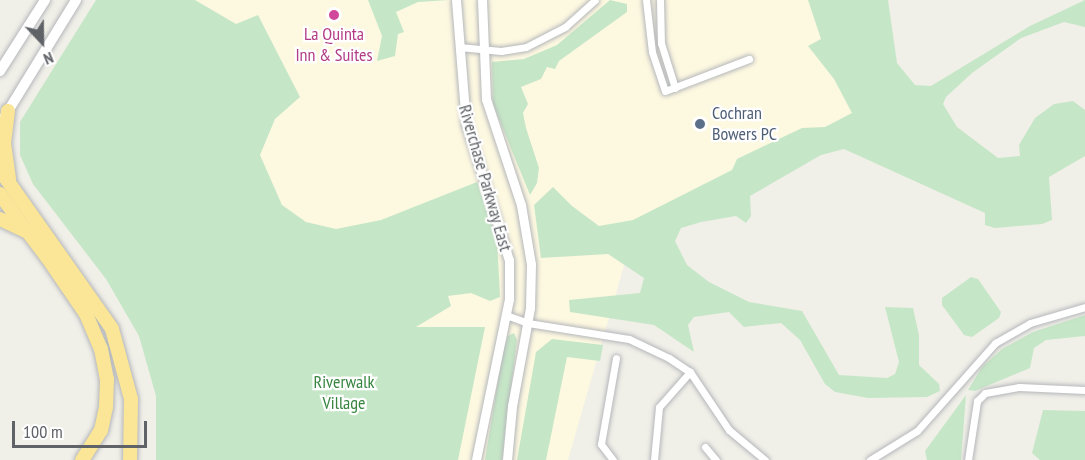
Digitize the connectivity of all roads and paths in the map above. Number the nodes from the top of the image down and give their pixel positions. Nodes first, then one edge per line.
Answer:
1 (45, 0) edge
2 (76, 0) edge
3 (456, 0) edge
4 (482, 0) edge
5 (595, 0) edge
6 (646, 0) edge
7 (660, 0) edge
8 (459, 47) junction
9 (482, 50) junction
10 (749, 59) dead end
11 (0, 71) edge
12 (675, 88) junction
13 (8, 111) junction
14 (0, 124) edge
15 (0, 170) edge
16 (10, 182) junction
17 (0, 194) edge
18 (0, 219) edge
19 (28, 232) junction
20 (1085, 307) edge
21 (506, 315) junction
22 (528, 323) junction
23 (616, 358) dead end
24 (690, 372) junction
25 (1085, 390) edge
26 (705, 447) dead end
27 (82, 460) edge
28 (130, 460) edge
29 (476, 460) edge
30 (507, 460) edge
31 (613, 460) edge
32 (654, 460) edge
33 (717, 460) edge
34 (765, 460) edge
35 (870, 460) edge
36 (968, 460) edge

1 - 11 main road
2 - 13 main road
3 - 8 street, Riverchase Parkway East
4 - 9 street, Riverchase Parkway East
5 - 9 street
6 - 12 street
7 - 12 street
8 - 9 street
8 - 21 street, Riverchase Parkway East
9 - 22 street, Riverchase Parkway East
10 - 12 street
13 - 14 main road
13 - 16 highway
15 - 16 highway
16 - 28 highway
17 - 19 highway
18 - 19 highway
19 - 27 highway
20 - 35 street
21 - 22 street
21 - 29 street, Riverchase Parkway East
22 - 24 street
22 - 30 street, Riverchase Parkway East
23 - 31 street
24 - 32 street
24 - 34 street
25 - 36 street
26 - 33 street

